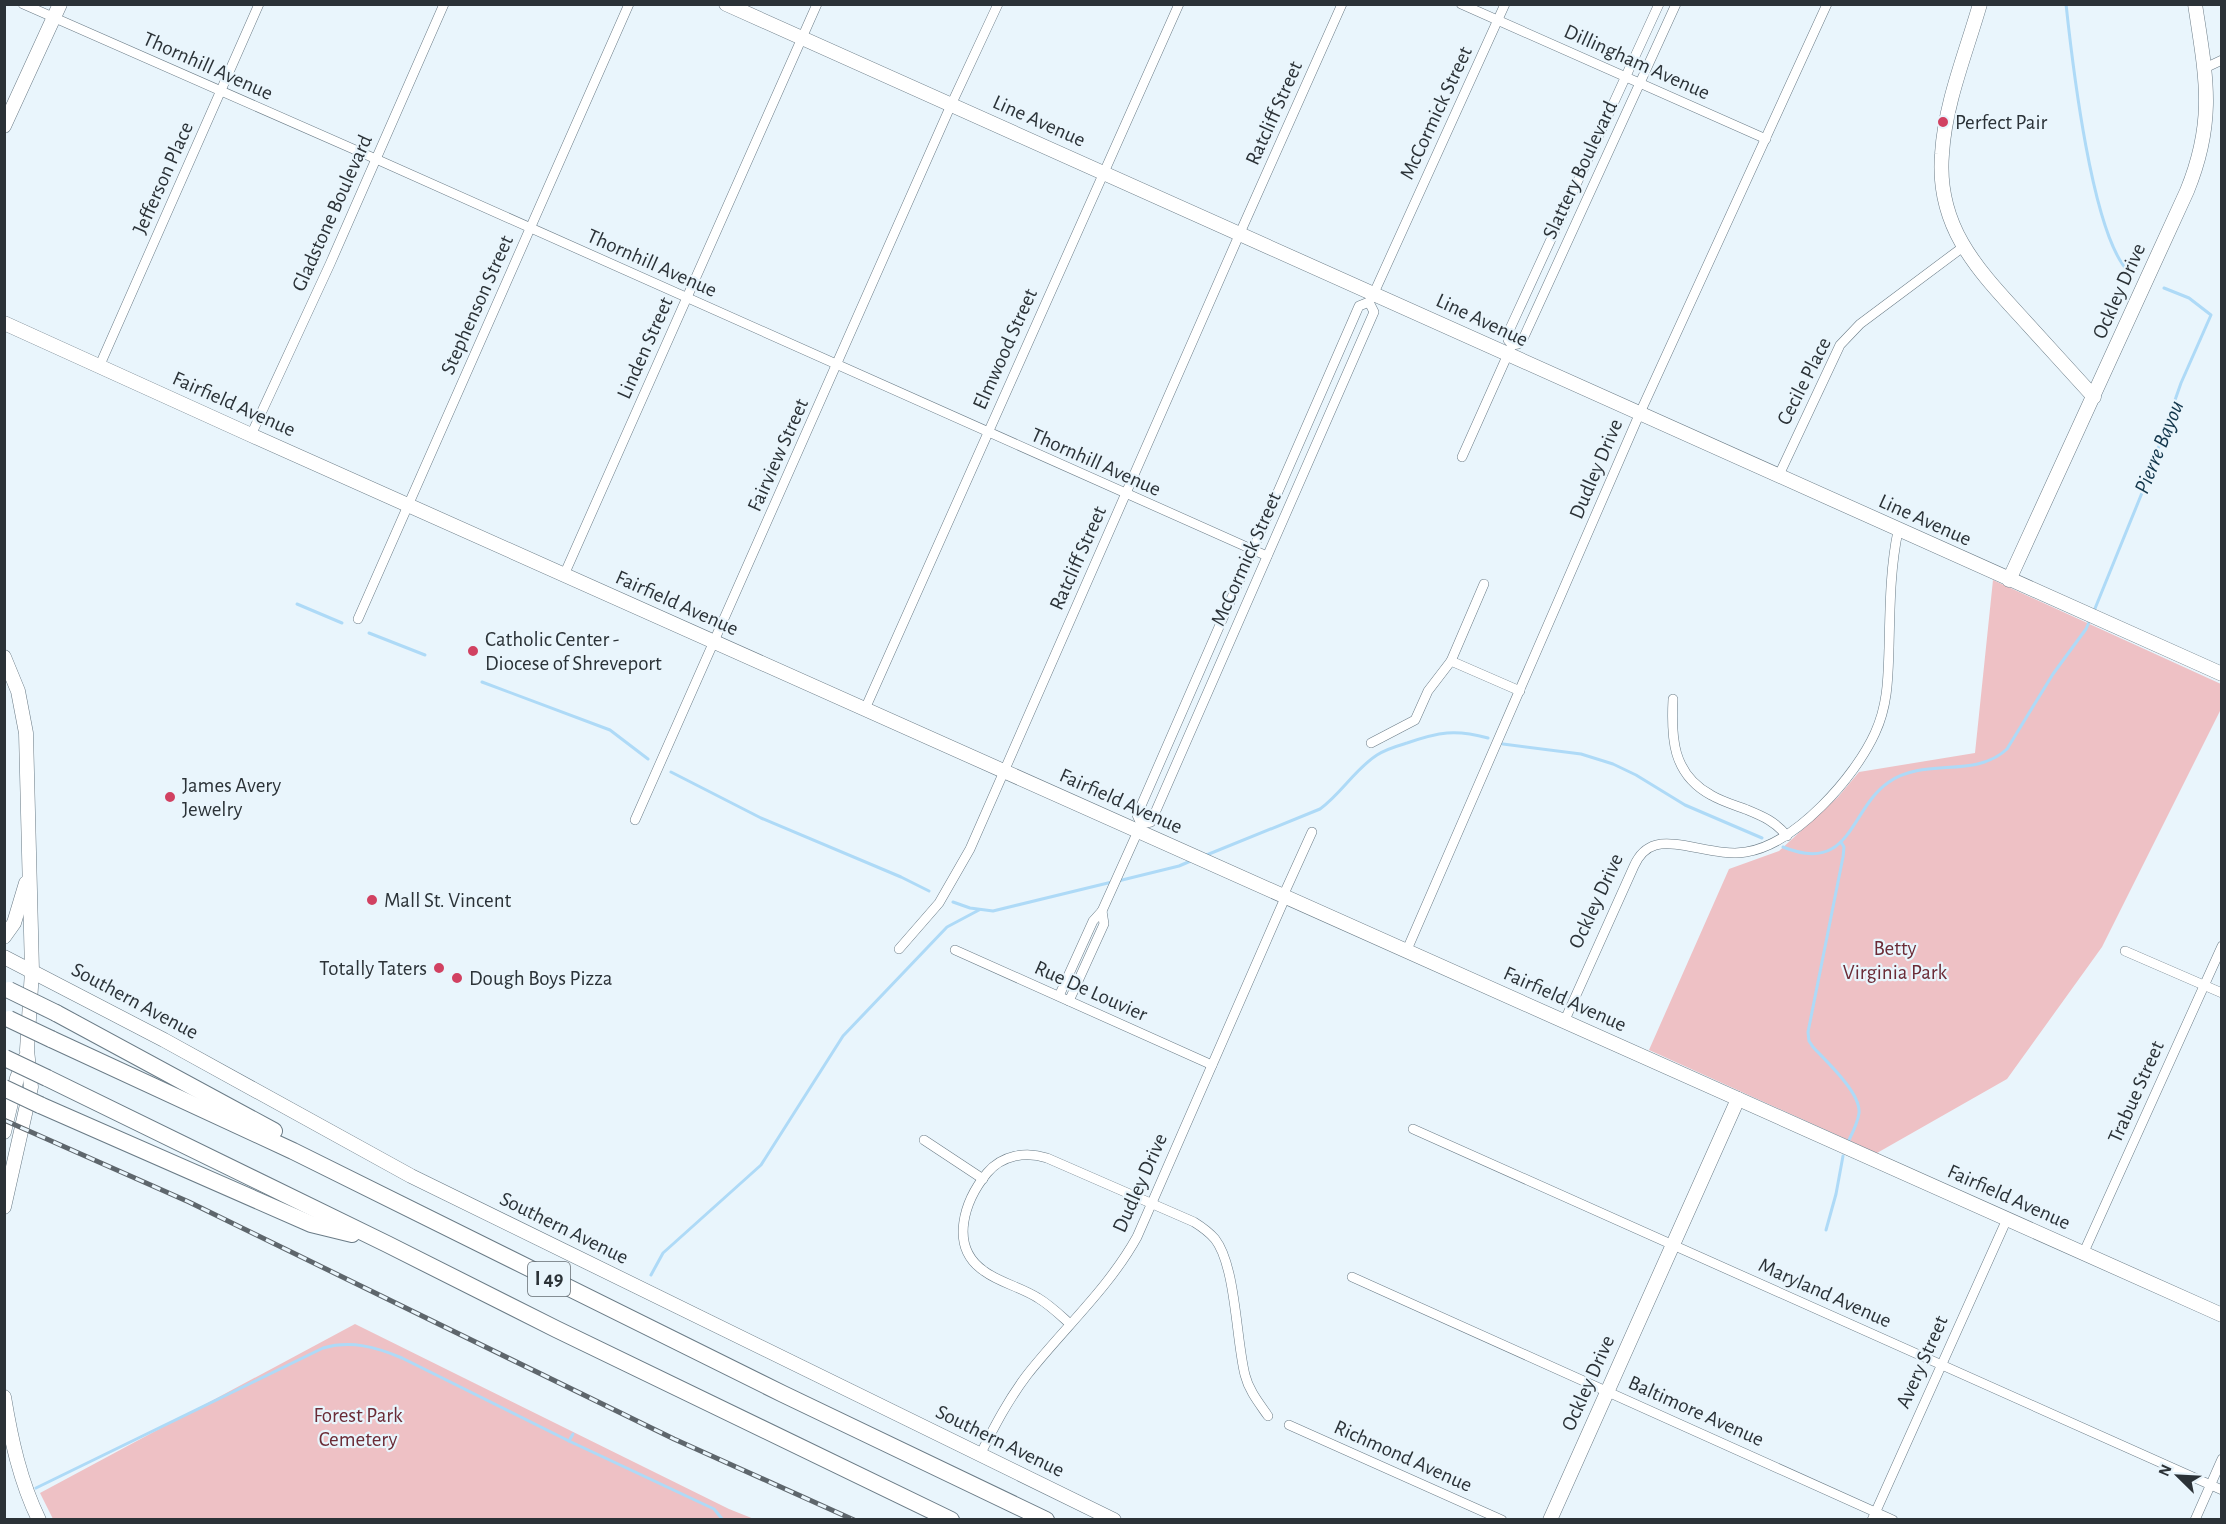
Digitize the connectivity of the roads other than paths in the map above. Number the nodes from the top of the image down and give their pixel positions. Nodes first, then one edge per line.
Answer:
1 (23, 4) edge
2 (60, 4) edge
3 (259, 4) edge
4 (444, 4) edge
5 (629, 4) edge
6 (726, 4) edge
7 (817, 4) edge
8 (998, 4) edge
9 (1179, 4) edge
10 (1342, 4) edge
11 (1461, 4) edge
12 (1506, 4) edge
13 (1659, 4) edge
14 (1676, 4) edge
15 (1827, 4) edge
16 (1980, 4) edge
17 (2196, 4) edge
18 (53, 18) junction
19 (1498, 21) junction
20 (801, 38) junction
21 (2222, 60) edge
22 (2205, 68) junction
23 (1626, 77) junction
24 (1641, 83) junction
25 (221, 91) junction
26 (951, 105) junction
27 (4, 126) edge
28 (1766, 139) junction
29 (376, 159) junction
30 (1103, 172) junction
31 (530, 229) junction
32 (1240, 233) junction
33 (1963, 247) junction
34 (687, 298) junction
35 (1371, 298) junction
36 (4, 323) edge
37 (1509, 350) junction
38 (838, 365) junction
39 (99, 367) junction
40 (2094, 397) junction
41 (1639, 415) junction
42 (1310, 420) junction
43 (1324, 426) junction
44 (987, 433) junction
45 (251, 435) junction
46 (1462, 456) dead end
47 (1778, 477) junction
48 (1126, 495) junction
49 (408, 506) junction
50 (1898, 531) junction
51 (1253, 550) junction
52 (1267, 556) junction
53 (564, 575) junction
54 (2009, 580) junction
55 (1484, 584) dead end
56 (358, 620) dead end
57 (714, 642) junction
58 (4, 657) edge
59 (1451, 661) junction
60 (2222, 674) edge
61 (1520, 691) junction
62 (1191, 693) junction
63 (1204, 699) junction
64 (1672, 699) dead end
65 (865, 709) junction
66 (1371, 743) dead end
67 (1005, 772) junction
68 (635, 820) dead end
69 (1139, 827) junction
70 (1312, 832) dead end
71 (1787, 836) junction
72 (30, 869) junction
73 (1284, 897) junction
74 (1102, 911) junction
75 (4, 937) edge
76 (2222, 946) edge
77 (898, 949) dead end
78 (955, 950) dead end
79 (2126, 951) dead end
80 (1406, 952) junction
81 (4, 957) edge
82 (32, 971) junction
83 (2204, 986) junction
84 (7, 989) edge
85 (2222, 993) edge
86 (1059, 996) junction
87 (1069, 1001) junction
88 (7, 1018) edge
89 (1564, 1022) junction
90 (27, 1050) junction
91 (5, 1058) edge
92 (1212, 1065) junction
93 (4, 1088) edge
94 (1738, 1099) junction
95 (1413, 1129) dead end
96 (4, 1132) edge
97 (924, 1140) dead end
98 (983, 1179) junction
99 (1152, 1204) junction
100 (4, 1207) edge
101 (2007, 1219) junction
102 (431, 1221) junction
103 (387, 1244) junction
104 (1674, 1245) junction
105 (2084, 1254) junction
106 (1352, 1276) dead end
107 (2222, 1315) edge
108 (1071, 1324) junction
109 (1941, 1365) junction
110 (1608, 1392) junction
111 (4, 1397) edge
112 (1268, 1416) dead end
113 (1289, 1425) dead end
114 (9, 1449) edge
115 (980, 1455) junction
116 (2222, 1459) edge
117 (2210, 1485) junction
118 (2222, 1490) edge
119 (1874, 1516) edge
120 (39, 1520) edge
121 (951, 1520) edge
122 (1046, 1520) edge
123 (1114, 1520) edge
124 (1502, 1520) edge
125 (1550, 1520) edge
126 (1893, 1520) edge
127 (2195, 1520) edge

1 - 18 street, Thornhill Avenue
2 - 18 street
3 - 25 street, Jefferson Place
4 - 29 street, Gladstone Boulevard
5 - 31 street, Stephenson Street
6 - 20 street, Line Avenue
7 - 20 street, Linden Street
8 - 26 street, Fairview Street
9 - 30 street, Elmwood Street
10 - 32 street, Ratcliff Street
11 - 19 street, Dillingham Avenue
12 - 19 street, McCormick Street
13 - 23 street, Slattery Boulevard
14 - 24 street, Slattery Boulevard
15 - 28 street, Dudley Drive
16 - 33 street
17 - 22 street, Ockley Drive
18 - 25 street, Thornhill Avenue
18 - 27 street
19 - 23 street, Dillingham Avenue
19 - 35 street, McCormick Street
20 - 26 street, Line Avenue
20 - 34 street, Linden Street
21 - 22 street
22 - 40 street, Ockley Drive
23 - 24 street, Dillingham Avenue
23 - 37 street, Slattery Boulevard
24 - 28 street, Dillingham Avenue
24 - 37 street, Slattery Boulevard
25 - 29 street, Thornhill Avenue
25 - 39 street, Jefferson Place
26 - 30 street, Line Avenue
26 - 38 street, Fairview Street
28 - 41 street, Dudley Drive
29 - 31 street, Thornhill Avenue
29 - 45 street, Gladstone Boulevard
30 - 32 street, Line Avenue
30 - 44 street, Elmwood Street
31 - 34 street, Thornhill Avenue
31 - 49 street, Stephenson Street
32 - 35 street, Line Avenue
32 - 48 street, Ratcliff Street
33 - 40 street
33 - 47 street, Cecile Place
34 - 38 street, Thornhill Avenue
34 - 53 street, Linden Street
35 - 37 street, Line Avenue
35 - 42 street, McCormick Street
35 - 43 street, McCormick Street
36 - 39 street, Fairfield Avenue
37 - 41 street, Line Avenue
37 - 46 street, Slattery Boulevard
38 - 44 street, Thornhill Avenue
38 - 57 street, Fairview Street
39 - 45 street, Fairfield Avenue
40 - 54 street, Ockley Drive
41 - 47 street, Line Avenue
41 - 61 street, Dudley Drive
42 - 43 street
42 - 51 street, McCormick Street
43 - 52 street, McCormick Street
44 - 48 street, Thornhill Avenue
44 - 65 street, Elmwood Street
45 - 49 street, Fairfield Avenue
47 - 50 street, Line Avenue
48 - 51 street, Thornhill Avenue
48 - 67 street, Ratcliff Street
49 - 53 street, Fairfield Avenue
49 - 56 street, Stephenson Street
50 - 54 street, Line Avenue
50 - 71 street, Ockley Drive
51 - 52 street, Thornhill Avenue
51 - 62 street, McCormick Street
52 - 63 street, McCormick Street
53 - 57 street, Fairfield Avenue
54 - 60 street, Line Avenue
55 - 59 street
57 - 65 street, Fairfield Avenue
57 - 68 street, Fairview Street
58 - 72 street
59 - 61 street
59 - 66 street
61 - 80 street, Dudley Drive
62 - 63 street
62 - 69 street, McCormick Street
63 - 69 street, McCormick Street
64 - 71 street
65 - 67 street, Fairfield Avenue
67 - 69 street, Fairfield Avenue
67 - 77 street, Ratcliff Street
69 - 73 street, Fairfield Avenue
69 - 74 street
70 - 73 street, Dudley Drive
71 - 89 street, Ockley Drive
72 - 75 street
72 - 82 street
73 - 80 street, Fairfield Avenue
73 - 92 street, Dudley Drive
74 - 86 street
74 - 87 street
76 - 83 street, Trabue Street
78 - 86 street, Rue De Louvier
79 - 83 street
80 - 89 street, Fairfield Avenue
81 - 82 street, Southern Avenue
82 - 90 street
82 - 115 street, Southern Avenue
83 - 85 street
83 - 105 street, Trabue Street
84 - 102 highway, bridge
86 - 87 street, Rue De Louvier
87 - 92 street, Rue De Louvier
88 - 102 highway, I 49, bridge
89 - 94 street, Fairfield Avenue
90 - 96 street
90 - 100 street
91 - 103 highway, I 49, bridge
92 - 99 street, Dudley Drive
93 - 103 highway, bridge
94 - 101 street, Fairfield Avenue
94 - 104 street, Ockley Drive
95 - 104 street, Maryland Avenue
97 - 98 street
98 - 99 street
98 - 108 street
99 - 108 street, Dudley Drive
99 - 112 street
101 - 105 street, Fairfield Avenue
101 - 109 street, Avery Street
102 - 122 highway, I 49
103 - 121 highway, I 49
104 - 109 street, Maryland Avenue
104 - 110 street, Ockley Drive
105 - 107 street, Fairfield Avenue
106 - 110 street, Baltimore Avenue
108 - 115 street, Dudley Drive
109 - 117 street, Maryland Avenue
109 - 119 street, Avery Street
110 - 119 street, Baltimore Avenue
110 - 125 street, Ockley Drive
111 - 114 street
113 - 124 street, Richmond Avenue
114 - 120 street
115 - 123 street, Southern Avenue
116 - 117 street
117 - 118 street, Maryland Avenue
117 - 127 street
119 - 126 street, Baltimore Avenue

